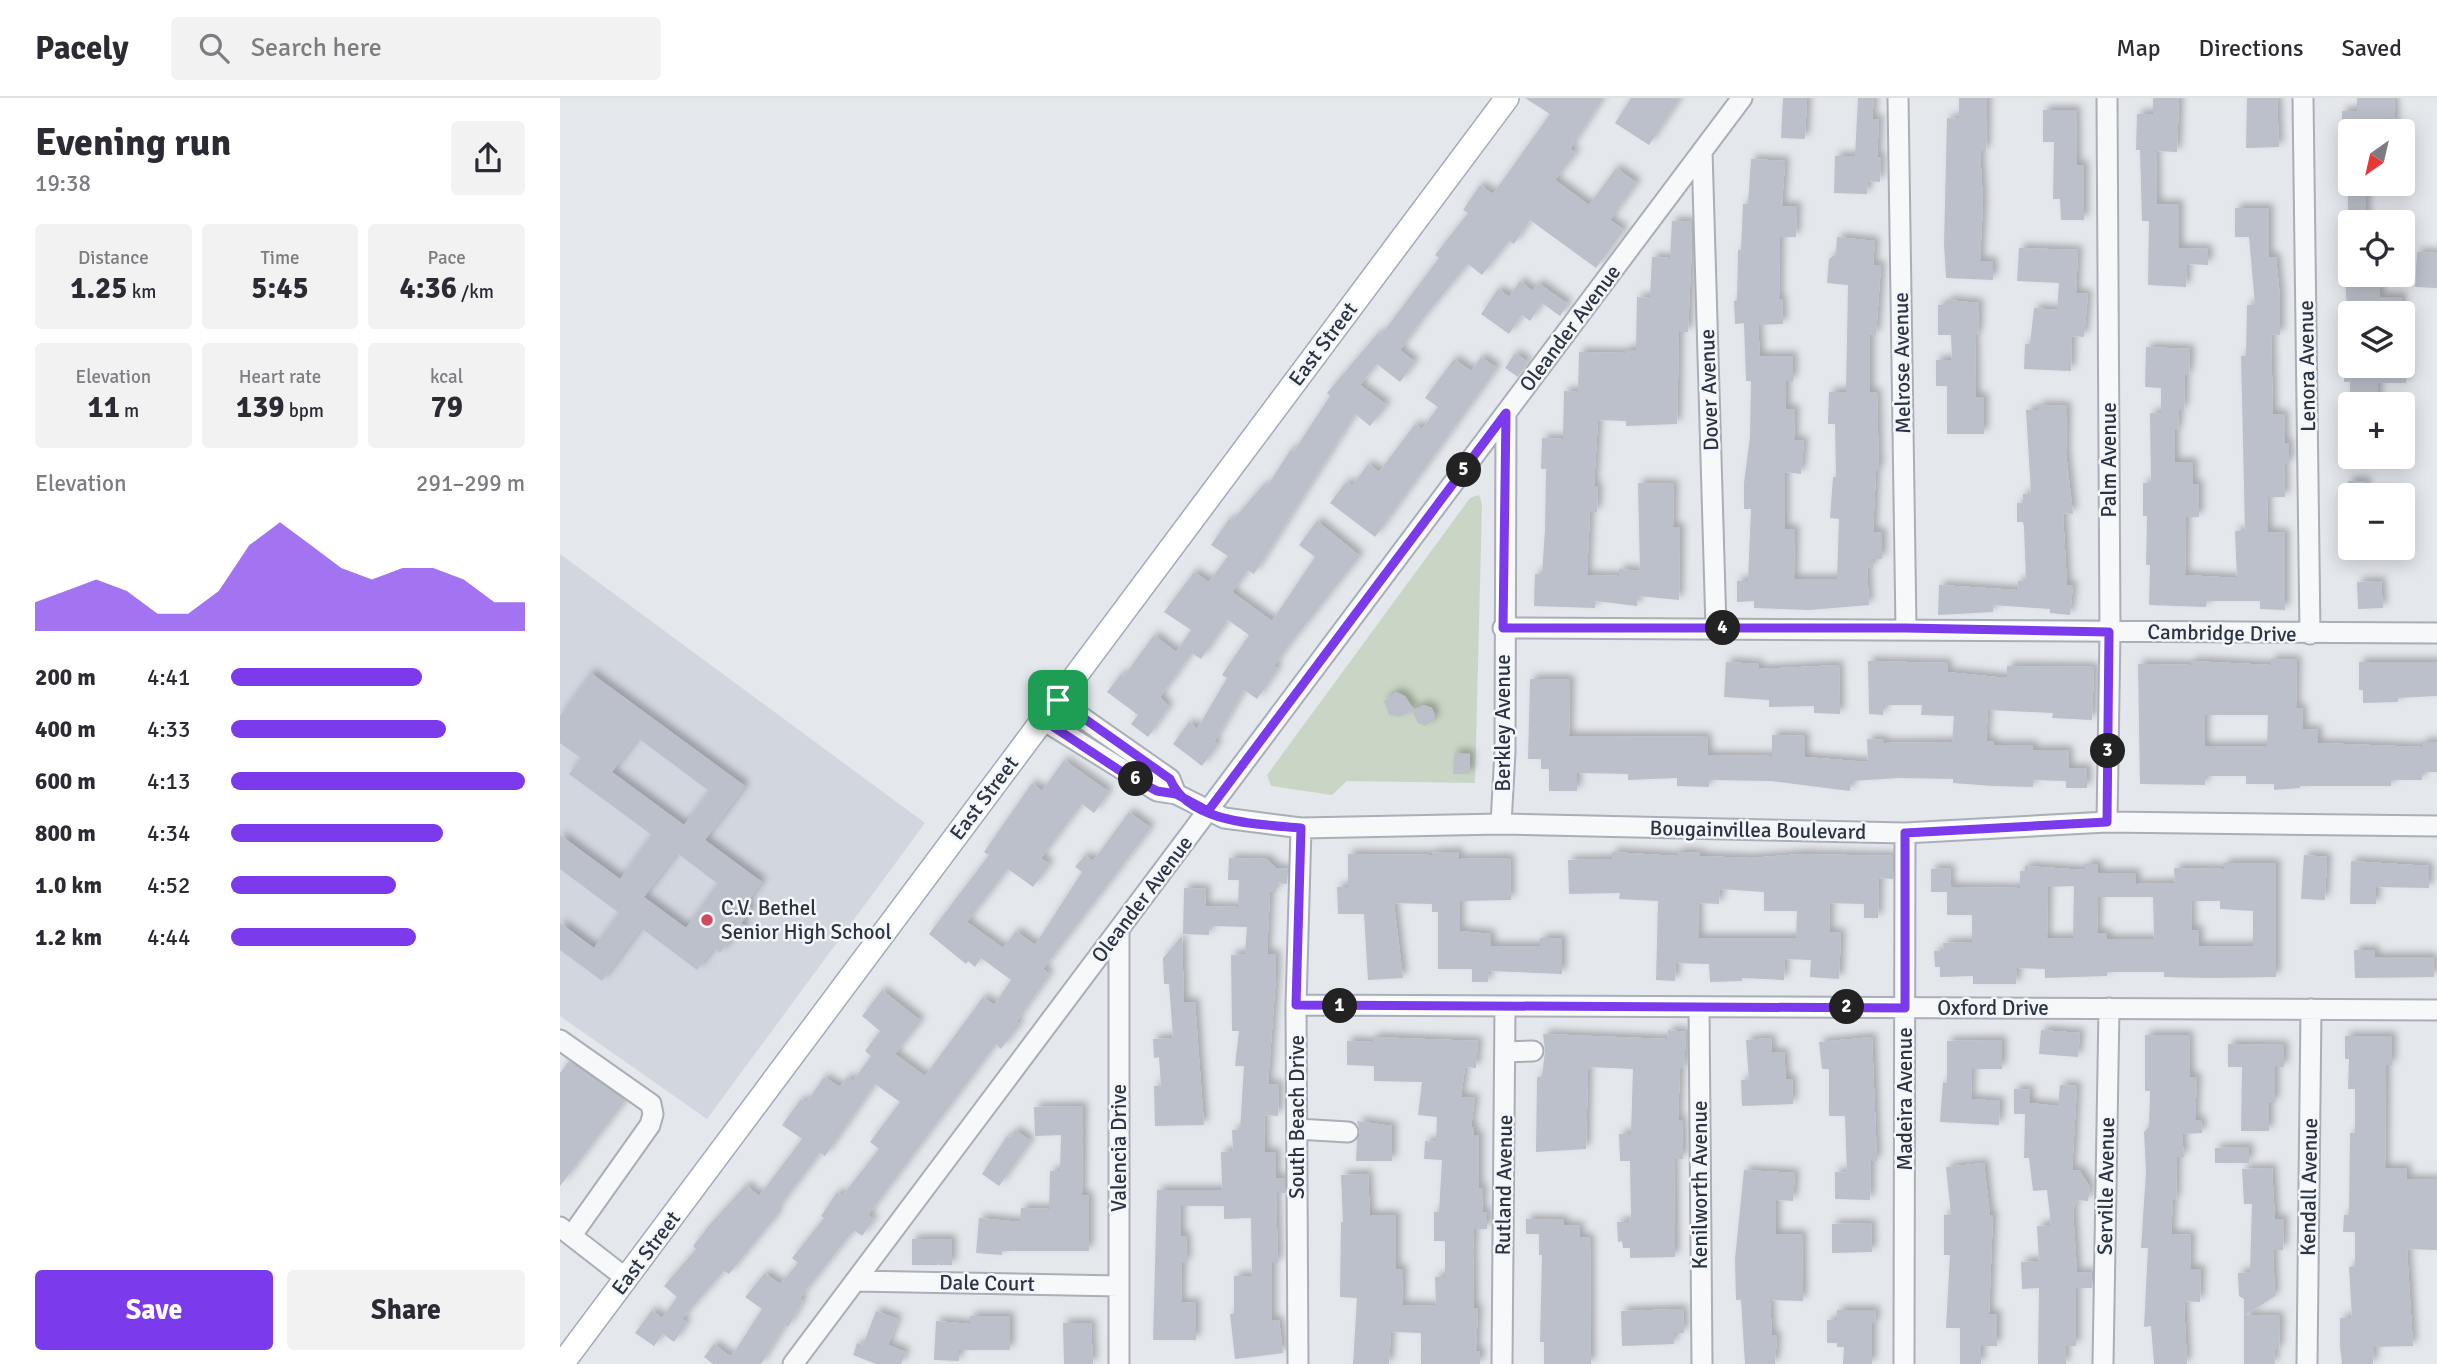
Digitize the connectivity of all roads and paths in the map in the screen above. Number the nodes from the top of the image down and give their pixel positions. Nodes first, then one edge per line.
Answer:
1 (1507, 98) edge
2 (1742, 98) edge
3 (1898, 98) edge
4 (2107, 98) edge
5 (2303, 98) edge
6 (1702, 151) junction
7 (1506, 413) junction
8 (1503, 628) junction
9 (1716, 628) junction
10 (1906, 628) junction
11 (2109, 632) junction
12 (2437, 633) edge
13 (2310, 634) junction
14 (1058, 700) junction
15 (1043, 720) junction
16 (1176, 794) junction
17 (1208, 811) junction
18 (2107, 822) junction
19 (1501, 824) junction
20 (2437, 826) edge
21 (1301, 828) junction
22 (1905, 833) junction
23 (1119, 931) junction
24 (1296, 1005) junction
25 (1505, 1006) junction
26 (1699, 1007) junction
27 (1905, 1008) junction
28 (2109, 1008) junction
29 (2311, 1009) junction
30 (2437, 1010) edge
31 (560, 1041) edge
32 (1533, 1051) dead end
33 (1505, 1052) junction
34 (1297, 1129) junction
35 (1348, 1132) dead end
36 (566, 1231) edge
37 (627, 1279) junction
38 (855, 1281) junction
39 (1119, 1286) junction
40 (562, 1364) edge
41 (793, 1364) edge
42 (1119, 1364) edge
43 (1298, 1364) edge
44 (1502, 1364) edge
45 (1702, 1364) edge
46 (1904, 1364) edge
47 (2103, 1364) edge
48 (2308, 1364) edge

1 - 14 main road, East Street
2 - 6 street, Oleander Avenue
3 - 10 street, Melrose Avenue
4 - 11 street, Palm Avenue
5 - 13 street, Lenora Avenue
6 - 7 street, Oleander Avenue
6 - 9 street, Dover Avenue
7 - 8 street, Berkley Avenue
7 - 17 street, Oleander Avenue
8 - 9 street, Cambridge Drive
8 - 19 street, Berkley Avenue
9 - 10 street, Cambridge Drive
10 - 11 street, Cambridge Drive
11 - 13 street, Cambridge Drive
11 - 18 street, Palm Avenue
12 - 13 street, Cambridge Drive
14 - 15 main road, East Street
14 - 16 street
15 - 16 street
15 - 37 main road, East Street
16 - 17 street, Bougainvillea Boulevard
17 - 21 street, Bougainvillea Boulevard
17 - 23 street, Oleander Avenue
18 - 20 street, Bougainvillea Boulevard
18 - 22 street, Bougainvillea Boulevard
19 - 21 street, Bougainvillea Boulevard
19 - 22 street, Bougainvillea Boulevard
21 - 24 street, South Beach Drive
22 - 27 street, Madeira Avenue
23 - 38 street, Oleander Avenue
23 - 39 street, Valencia Drive
24 - 25 street, Oxford Drive
24 - 34 street, South Beach Drive
25 - 26 street, Oxford Drive
25 - 33 street, Rutland Avenue
26 - 27 street, Oxford Drive
26 - 45 street, Kenilworth Avenue
27 - 28 street, Oxford Drive
27 - 46 street, Madeira Avenue
28 - 29 street, Oxford Drive
28 - 47 street, Serville Avenue
29 - 30 street, Oxford Drive
29 - 48 street, Kendall Avenue
31 - 36 street
32 - 33 street
33 - 44 street, Rutland Avenue
34 - 35 street
34 - 43 street, South Beach Drive
36 - 37 street
37 - 40 main road, East Street
38 - 39 street, Dale Court
38 - 41 street, Oleander Avenue
39 - 42 street, Valencia Drive

